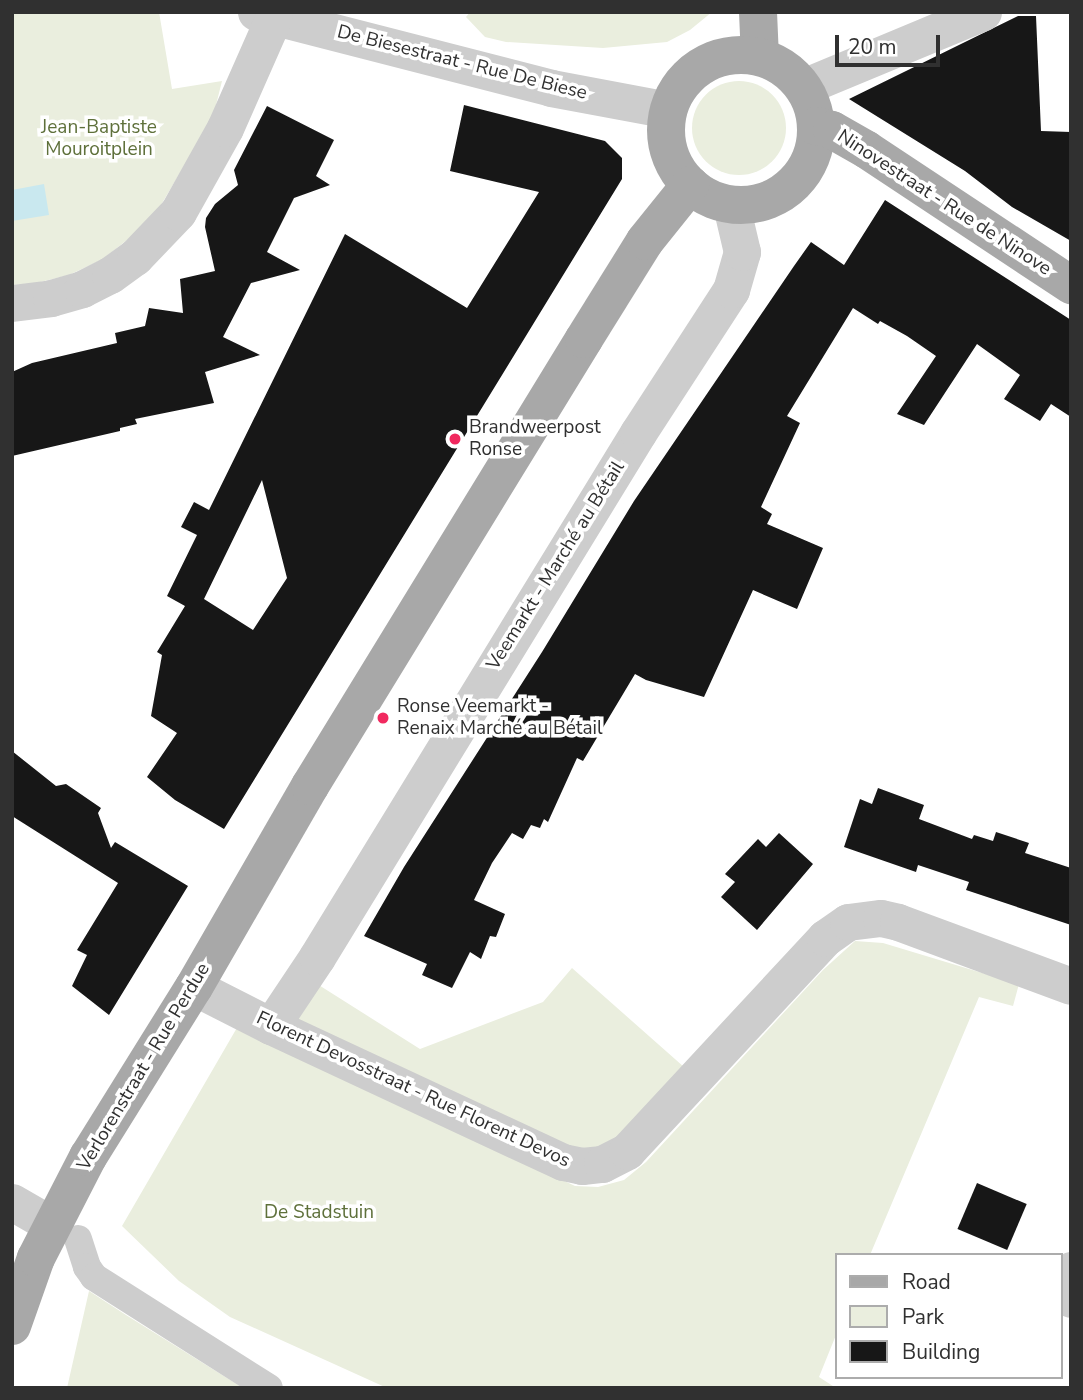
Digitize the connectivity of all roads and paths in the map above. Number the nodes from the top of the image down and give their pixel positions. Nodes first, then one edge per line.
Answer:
1 (758, 12) edge
2 (983, 12) edge
3 (265, 15) edge
4 (760, 57) junction
5 (803, 88) junction
6 (668, 110) junction
7 (816, 126) junction
8 (690, 185) junction
9 (731, 205) junction
10 (1071, 285) edge
11 (12, 303) edge
12 (1071, 986) edge
13 (194, 987) junction
14 (271, 1026) junction
15 (12, 1202) edge
16 (65, 1232) junction
17 (1071, 1270) edge
18 (1062, 1290) edge
19 (12, 1326) edge
20 (269, 1388) edge

1 - 4 main road
2 - 5 street
3 - 6 street, De Biesestraat - Rue De Biese
3 - 11 street
4 - 5 main road
4 - 6 main road
5 - 7 main road
6 - 8 main road
7 - 9 main road
7 - 10 main road, Ninovestraat - Rue de Ninove
8 - 9 main road
8 - 13 main road, Verlorenstraat - Rue Perdue
9 - 14 street, Veemarkt - Marché au Bétail
12 - 14 street, Florent Devosstraat - Rue Florent Devos
13 - 14 street, Florent Devosstraat - Rue Florent Devos
13 - 16 main road, Verlorenstraat - Rue Perdue
15 - 16 street
16 - 19 main road, Verlorenstraat - Rue Perdue
16 - 20 street
17 - 18 street

